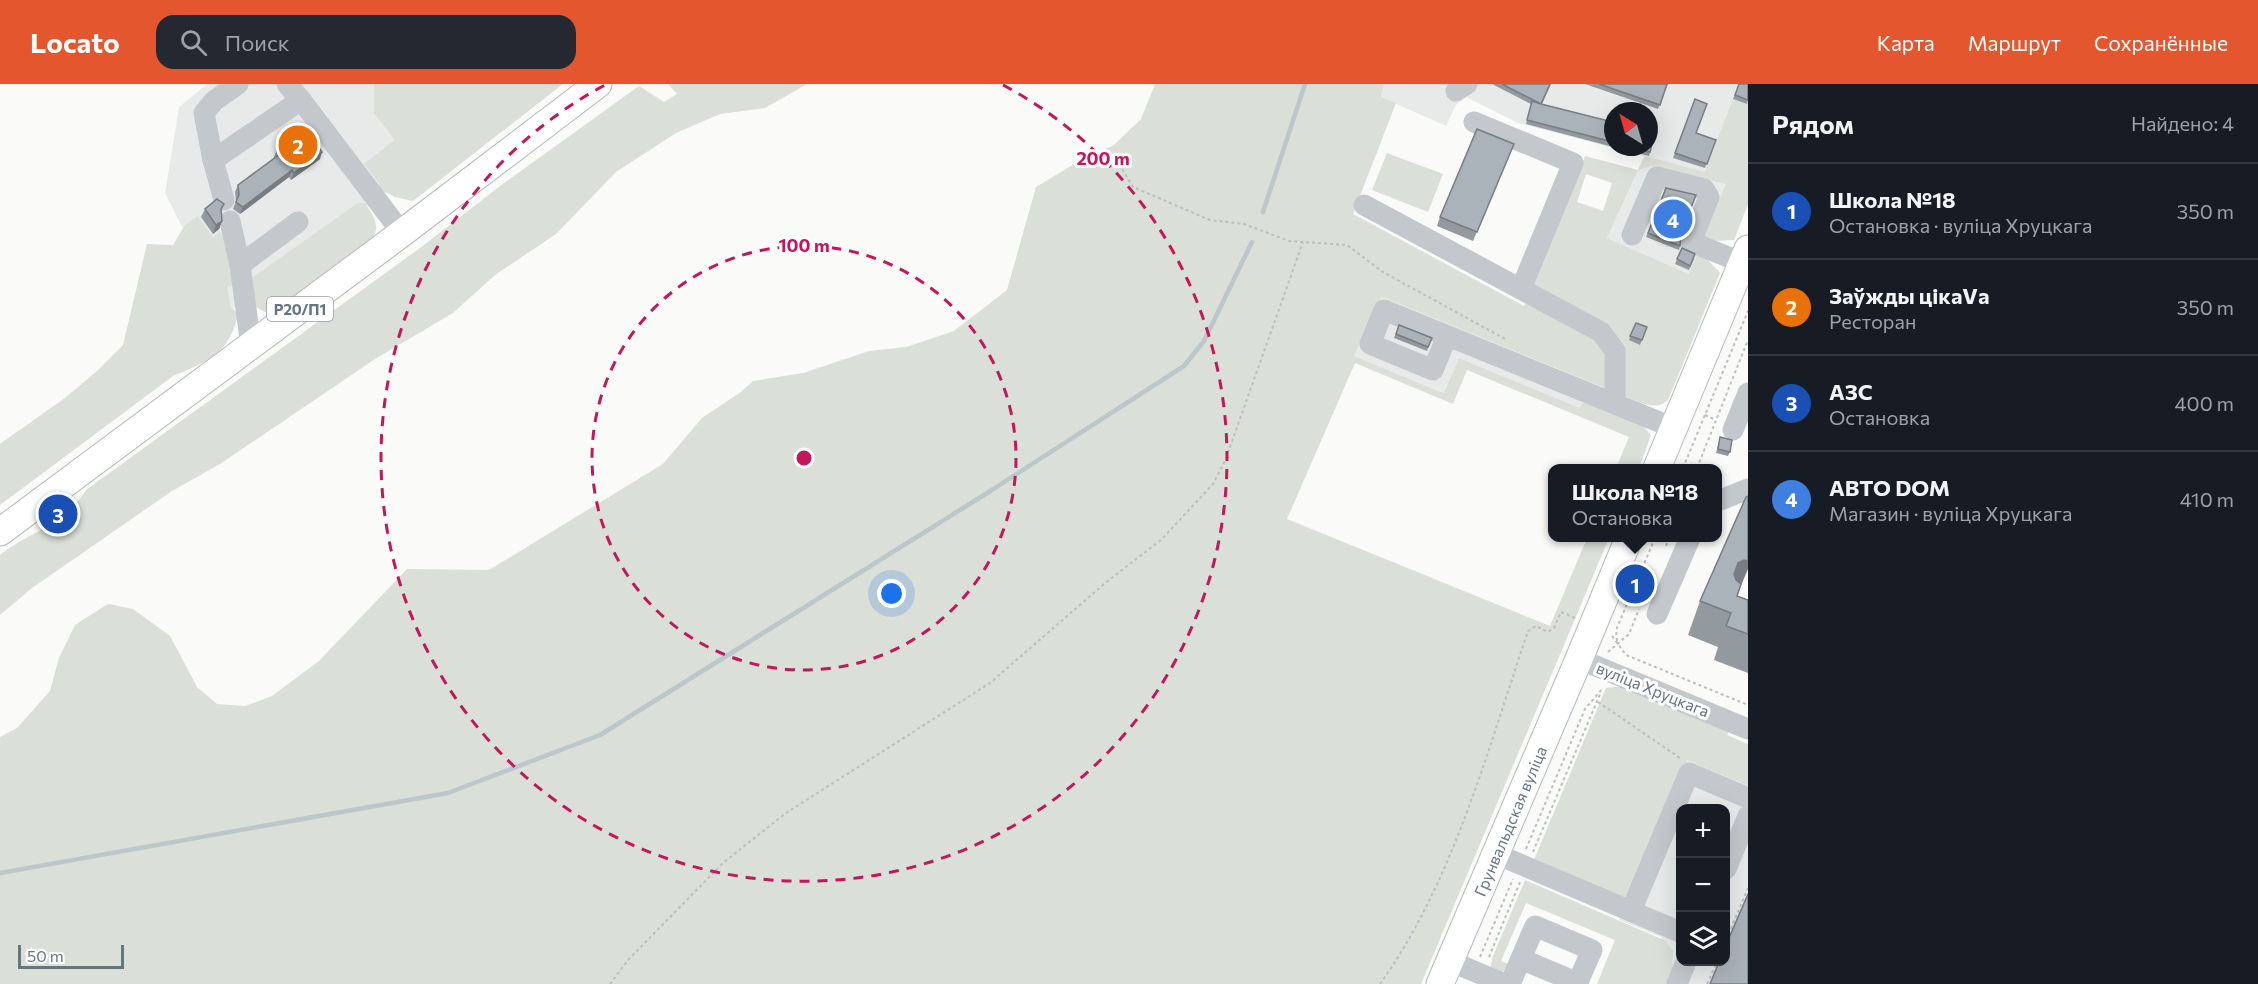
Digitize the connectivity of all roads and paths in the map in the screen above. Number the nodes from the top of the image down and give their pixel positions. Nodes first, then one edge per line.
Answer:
1 (238, 84) edge
2 (287, 84) edge
3 (598, 84) edge
4 (301, 100) junction
5 (1474, 122) dead end
6 (1116, 159) dead end
7 (213, 160) junction
8 (224, 201) edge
9 (1364, 205) dead end
10 (230, 221) dead end
11 (298, 222) dead end
12 (402, 233) junction
13 (1632, 235) dead end
14 (1303, 242) junction
15 (1746, 259) edge
16 (240, 265) junction
17 (1521, 289) junction
18 (1748, 311) edge
19 (1447, 336) dead end
20 (1748, 340) edge
21 (1516, 345) dead end
22 (251, 346) junction
23 (1748, 393) edge
24 (1615, 404) junction
25 (1674, 428) junction
26 (1733, 430) dead end
27 (1659, 464) edge
28 (1685, 464) edge
29 (1699, 464) edge
30 (1748, 489) edge
31 (1722, 499) edge
32 (0, 532) edge
33 (1627, 542) edge
34 (1653, 542) edge
35 (1668, 542) edge
36 (1687, 542) edge
37 (1665, 548) dead end
38 (1650, 608) joint
39 (1575, 618) dead end
40 (1608, 632) dead end
41 (1618, 644) junction
42 (1608, 652) dead end
43 (1579, 659) junction
44 (1597, 701) junction
45 (1748, 705) edge
46 (1748, 729) edge
47 (1688, 763) dead end
48 (1748, 798) edge
49 (1748, 816) edge
50 (1730, 858) edge
51 (1514, 862) junction
52 (1748, 888) edge
53 (1631, 911) junction
54 (1676, 930) edge
55 (1730, 933) edge
56 (1521, 959) junction
57 (1684, 966) edge
58 (1715, 966) edge
59 (1461, 973) edge
60 (610, 984) edge
61 (1380, 984) edge
62 (1504, 984) edge
63 (1510, 984) edge
64 (1577, 984) edge
65 (1677, 984) edge
66 (1707, 984) edge

1 - 7 street
2 - 4 street
3 - 12 main road, Р20/П1
4 - 7 street
4 - 12 street
5 - 17 street
6 - 14 path
7 - 8 street
9 - 17 street
10 - 16 street
11 - 16 street
12 - 22 main road, Р20/П1
13 - 15 street
14 - 21 path
14 - 60 path
15 - 25 main road
16 - 22 street
17 - 24 street
18 - 28 path
19 - 24 street
20 - 29 path
22 - 32 main road, Р20/П1
23 - 26 street
24 - 25 street
25 - 27 main road
30 - 31 street
33 - 43 main road, вуліца Хруцкага
34 - 41 path
35 - 37 path
36 - 38 street
38 - 41 path
39 - 61 path
40 - 41 path
41 - 42 path
41 - 45 path
43 - 46 street, вуліца Хруцкага
43 - 51 main road, Грунвальдская вуліца
44 - 47 path
44 - 51 path
44 - 51 path
48 - 53 street
49 - 50 street
51 - 53 street
51 - 59 main road, Грунвальдская вуліца
51 - 59 path
51 - 59 path
52 - 55 path
53 - 54 street
56 - 63 street
56 - 64 street
56 - 64 street
57 - 65 street
58 - 66 path
59 - 62 street

